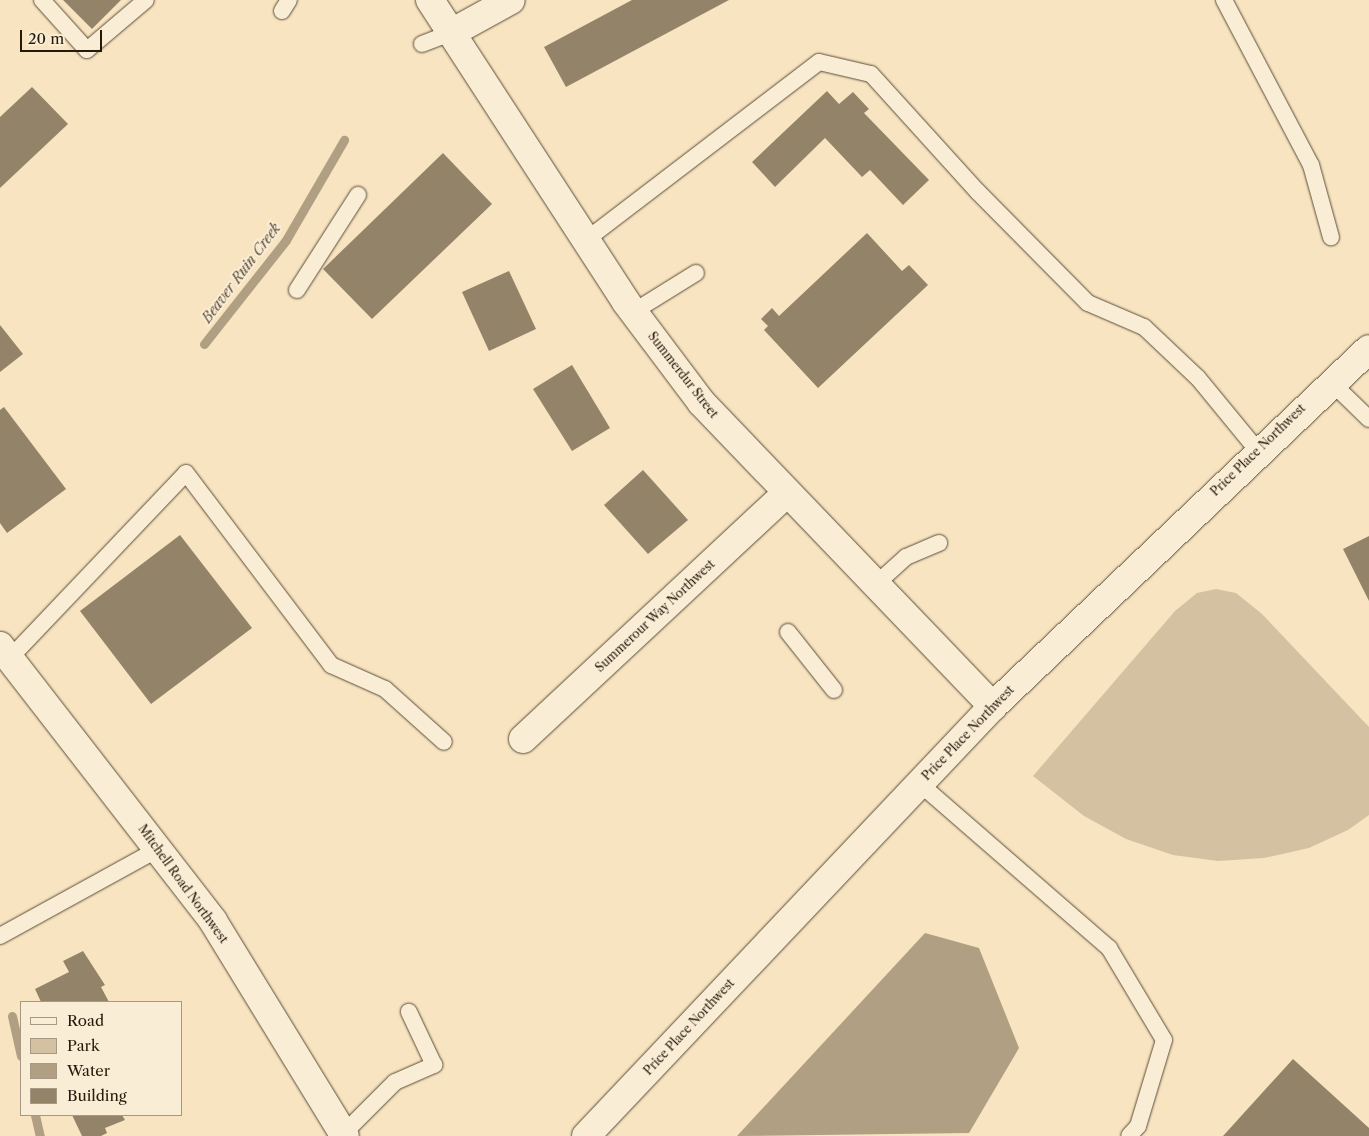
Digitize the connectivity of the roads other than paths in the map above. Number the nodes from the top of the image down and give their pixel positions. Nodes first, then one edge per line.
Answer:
1 (42, 0) edge
2 (146, 0) edge
3 (430, 0) edge
4 (511, 0) edge
5 (1224, 0) edge
6 (451, 33) junction
7 (422, 44) dead end
8 (358, 195) dead end
9 (1331, 237) dead end
10 (586, 240) junction
11 (696, 273) dead end
12 (297, 290) dead end
13 (633, 312) junction
14 (1369, 349) edge
15 (1331, 382) junction
16 (1369, 419) edge
17 (1258, 451) junction
18 (787, 493) junction
19 (939, 543) dead end
20 (874, 586) junction
21 (788, 632) dead end
22 (5, 652) edge
23 (834, 690) dead end
24 (992, 706) junction
25 (523, 740) dead end
26 (444, 742) dead end
27 (919, 783) junction
28 (158, 849) junction
29 (0, 936) edge
30 (409, 1012) dead end
31 (343, 1136) edge
32 (586, 1136) edge
33 (1129, 1136) edge

1 - 2 lane
3 - 6 street, Summerdur Street
4 - 6 street
5 - 9 lane
6 - 7 lane
6 - 10 street, Summerdur Street
8 - 12 lane
10 - 13 street, Summerdur Street
10 - 17 lane
11 - 13 lane
13 - 18 street, Summerdur Street
14 - 15 street, Price Place Northwest
15 - 16 lane
15 - 17 street, Price Place Northwest
17 - 24 street, Price Place Northwest
18 - 20 street, Summerdur Street
18 - 25 street, Summerour Way Northwest
19 - 20 lane
20 - 24 street, Summerdur Street
21 - 23 lane
22 - 26 lane
22 - 28 street, Mitchell Road Northwest
24 - 27 street, Price Place Northwest
27 - 32 street, Price Place Northwest
27 - 33 lane
28 - 29 lane
28 - 31 street, Mitchell Road Northwest
30 - 31 lane

